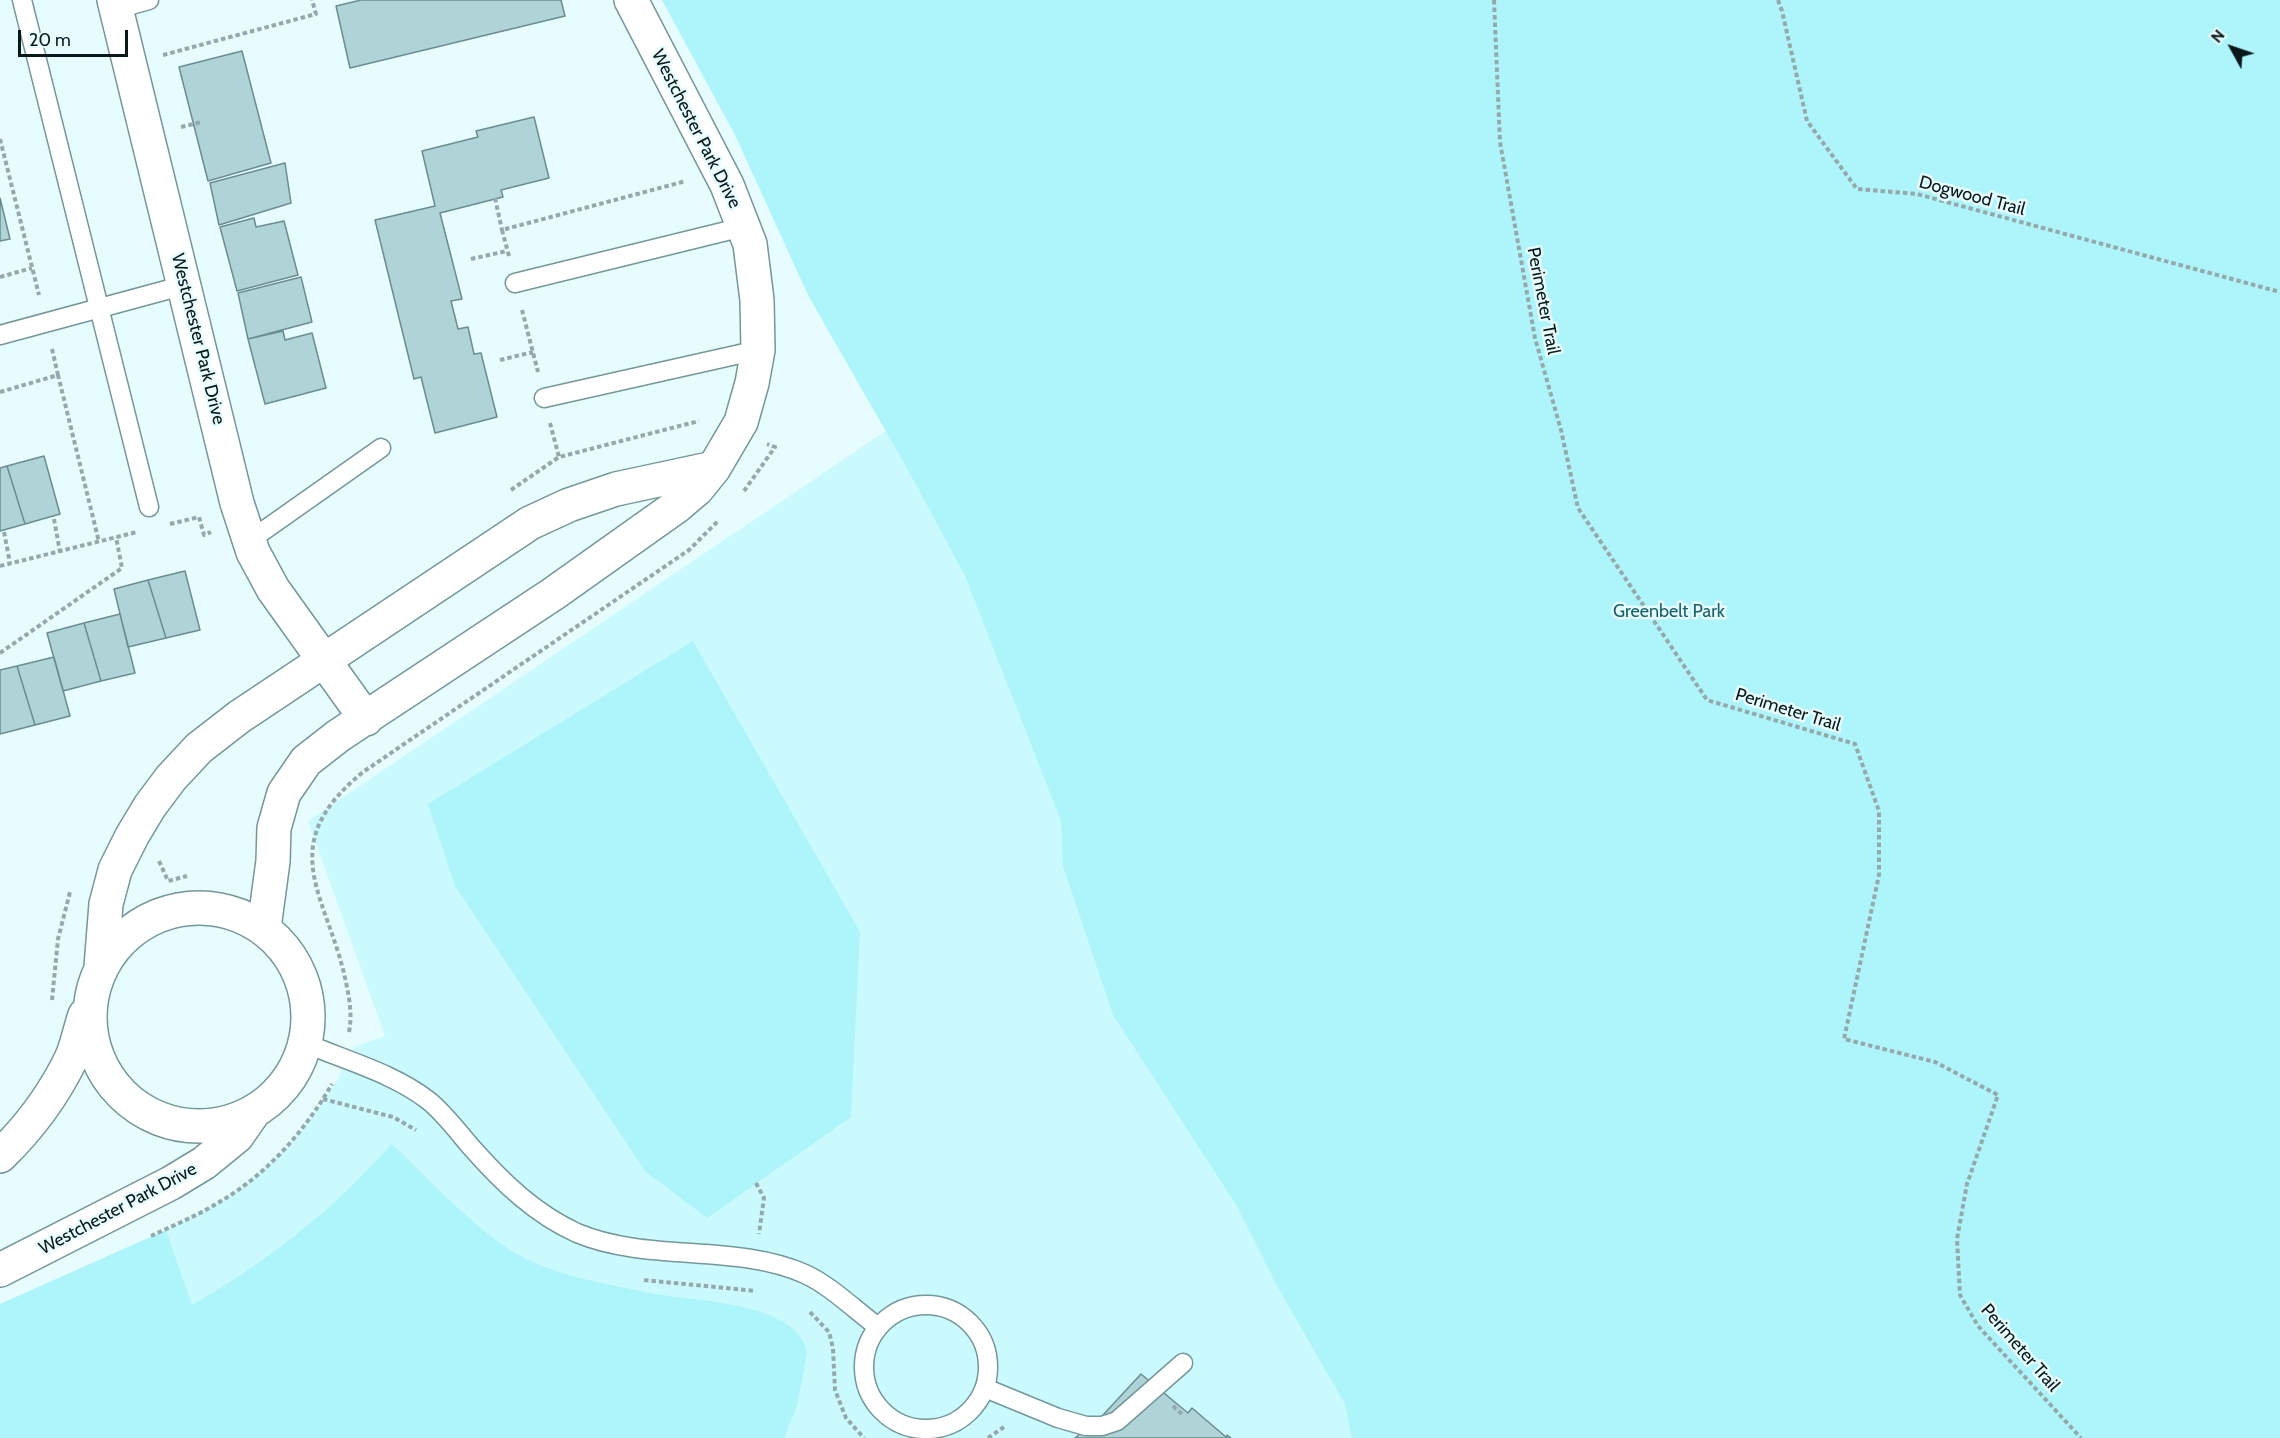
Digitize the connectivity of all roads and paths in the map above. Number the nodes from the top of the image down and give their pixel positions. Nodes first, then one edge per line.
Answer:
1 (22, 0) edge
2 (149, 0) edge
3 (312, 0) edge
4 (631, 0) edge
5 (1494, 0) edge
6 (1778, 0) edge
7 (115, 4) edge
8 (130, 63) junction
9 (202, 122) dead end
10 (171, 130) dead end
11 (0, 139) edge
12 (694, 179) dead end
13 (495, 198) dead end
14 (744, 227) junction
15 (502, 230) junction
16 (507, 251) junction
17 (471, 259) dead end
18 (32, 268) junction
19 (0, 277) edge
20 (515, 283) junction
21 (184, 285) junction
22 (2280, 292) edge
23 (100, 308) junction
24 (46, 323) junction
25 (0, 335) edge
26 (758, 350) junction
27 (533, 352) junction
28 (500, 360) dead end
29 (58, 375) junction
30 (0, 392) edge
31 (544, 398) junction
32 (737, 431) junction
33 (381, 448) dead end
34 (559, 457) junction
35 (714, 468) junction
36 (510, 491) dead end
37 (743, 493) dead end
38 (149, 507) dead end
39 (725, 514) dead end
40 (54, 519) dead end
41 (168, 525) dead end
42 (217, 529) dead end
43 (147, 530) dead end
44 (4, 532) dead end
45 (116, 537) junction
46 (249, 541) junction
47 (99, 542) junction
48 (60, 552) junction
49 (10, 563) junction
50 (0, 566) edge
51 (0, 653) edge
52 (323, 660) junction
53 (366, 719) junction
54 (73, 882) dead end
55 (264, 928) junction
56 (96, 980) junction
57 (51, 1004) dead end
58 (306, 1044) junction
59 (343, 1059) junction
60 (254, 1112) junction
61 (0, 1156) edge
62 (146, 1238) dead end
63 (0, 1270) edge
64 (749, 1290) dead end
65 (762, 1292) dead end
66 (808, 1311) dead end
67 (878, 1327) junction
68 (1183, 1363) dead end
69 (985, 1388) junction
70 (864, 1438) edge
71 (2081, 1438) edge

1 - 23 lane
2 - 7 lane
3 - 8 path
4 - 14 street, Westchester Park Drive
5 - 71 path, Perimeter Trail
6 - 22 path, Dogwood Trail
7 - 8 street, Westchester Park Drive
8 - 21 street, Westchester Park Drive
9 - 10 path
11 - 18 path
12 - 15 path
13 - 15 path
14 - 20 lane
14 - 26 street, Westchester Park Drive
15 - 16 path
16 - 17 path
16 - 20 path
18 - 19 path
18 - 24 path
20 - 27 path
21 - 23 lane
21 - 46 street, Westchester Park Drive
23 - 24 lane
23 - 38 lane
24 - 25 lane
24 - 29 path
26 - 31 lane
26 - 32 street, Westchester Park Drive
27 - 28 path
27 - 31 path
29 - 30 path
29 - 47 path
31 - 34 path
32 - 34 path
32 - 35 street, Westchester Park Drive
32 - 37 path
33 - 46 lane
34 - 36 path
35 - 52 street
35 - 53 street, Westchester Park Drive
39 - 59 path
40 - 48 path
41 - 42 path
43 - 45 path
44 - 49 path
45 - 47 path
45 - 51 path
46 - 52 street, Westchester Park Drive
47 - 48 path
48 - 49 path
49 - 50 path
52 - 53 street, Westchester Park Drive
52 - 56 street
53 - 55 street, Westchester Park Drive
54 - 57 path
55 - 56 street
55 - 58 street
56 - 60 street
56 - 61 street
58 - 59 lane
58 - 60 street
59 - 62 path
59 - 67 lane
60 - 63 street, Westchester Park Drive
64 - 65 path
66 - 70 path
67 - 69 lane
67 - 69 lane
68 - 69 lane

